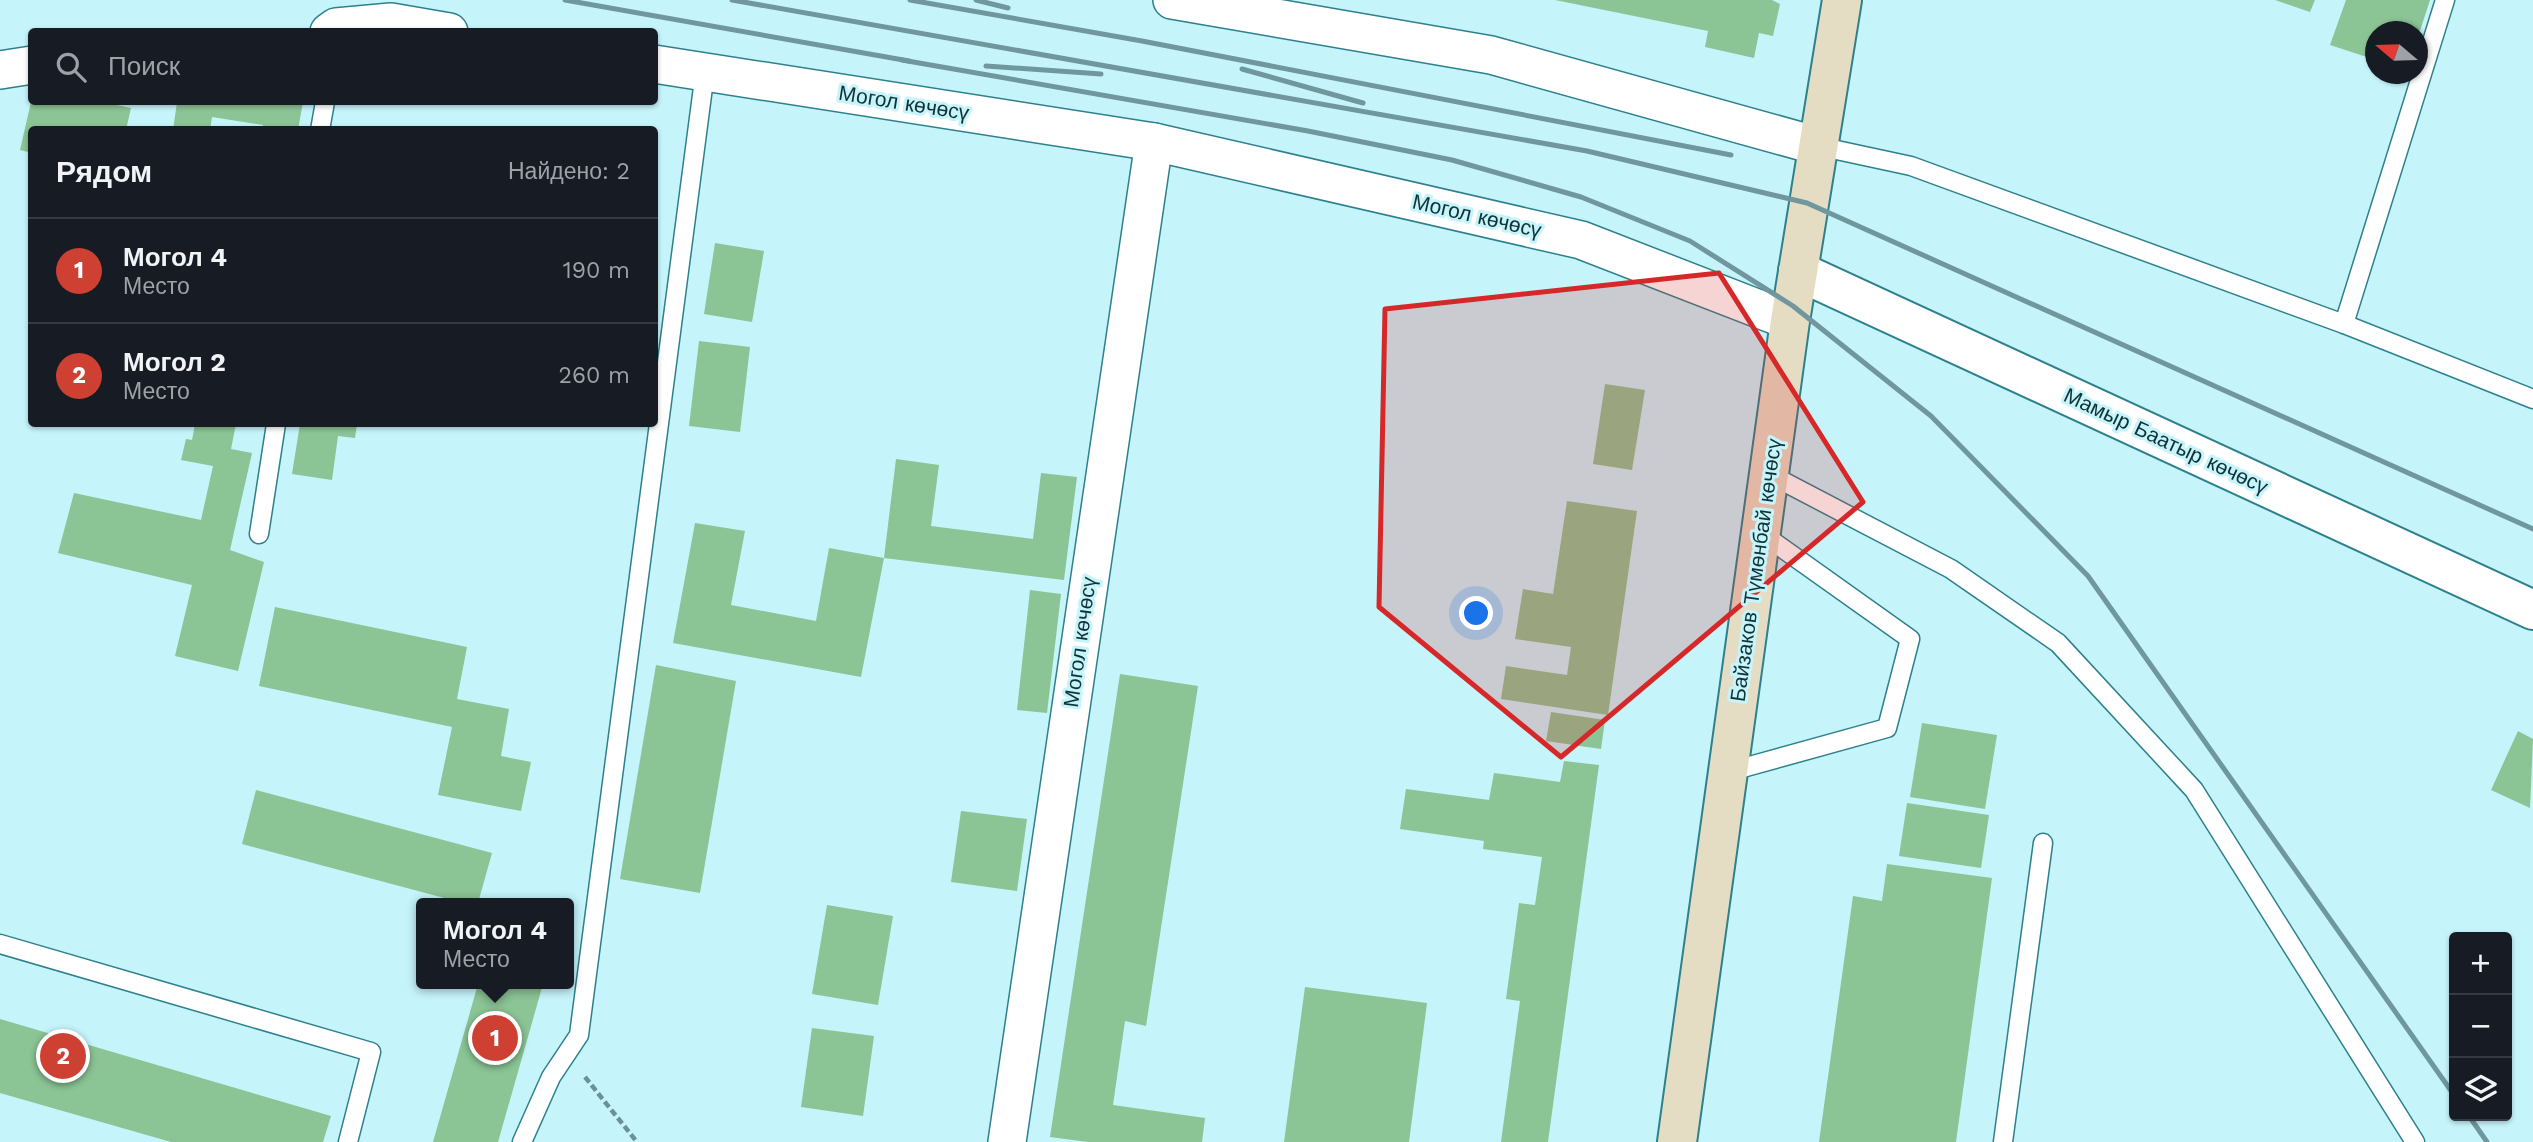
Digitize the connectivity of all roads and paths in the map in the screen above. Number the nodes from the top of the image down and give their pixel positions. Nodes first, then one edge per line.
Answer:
1 (1172, 0) edge
2 (2445, 0) edge
3 (1837, 3) edge
4 (348, 28) edge
5 (426, 28) edge
6 (658, 65) edge
7 (28, 66) edge
8 (0, 70) edge
9 (705, 72) junction
10 (324, 105) edge
11 (321, 126) edge
12 (1154, 142) junction
13 (1818, 146) junction
14 (1798, 271) junction
15 (1790, 321) junction
16 (2344, 324) junction
17 (2533, 399) edge
18 (276, 427) edge
19 (1769, 474) junction
20 (1761, 533) junction
21 (259, 534) dead end
22 (2533, 610) edge
23 (1728, 772) junction
24 (2043, 843) dead end
25 (0, 944) edge
26 (566, 1054) junction
27 (348, 1142) edge
28 (522, 1142) edge
29 (637, 1142) edge
30 (1007, 1142) edge
31 (1677, 1142) edge
32 (2003, 1142) edge
33 (2415, 1142) edge

1 - 13 street
2 - 16 lane
3 - 13 main road, Байзаков Түмөнбай көчөсү
4 - 5 street
6 - 9 street, Могол көчөсү
7 - 8 street
9 - 12 street, Могол көчөсү
9 - 26 lane
10 - 11 lane
12 - 15 street, Могол көчөсү
12 - 30 street, Могол көчөсү
13 - 14 main road, Байзаков Түмөнбай көчөсү
13 - 16 lane
14 - 15 main road, Байзаков Түмөнбай көчөсү
14 - 22 street, Мамыр Баатыр көчөсү
15 - 19 main road, Байзаков Түмөнбай көчөсү
16 - 17 lane
18 - 21 lane
19 - 20 main road, Байзаков Түмөнбай көчөсү
19 - 33 lane
20 - 23 main road, Байзаков Түмөнбай көчөсү
20 - 23 lane
23 - 31 main road, Байзаков Түмөнбай көчөсү
24 - 32 lane
25 - 27 lane
26 - 28 lane
26 - 29 path

